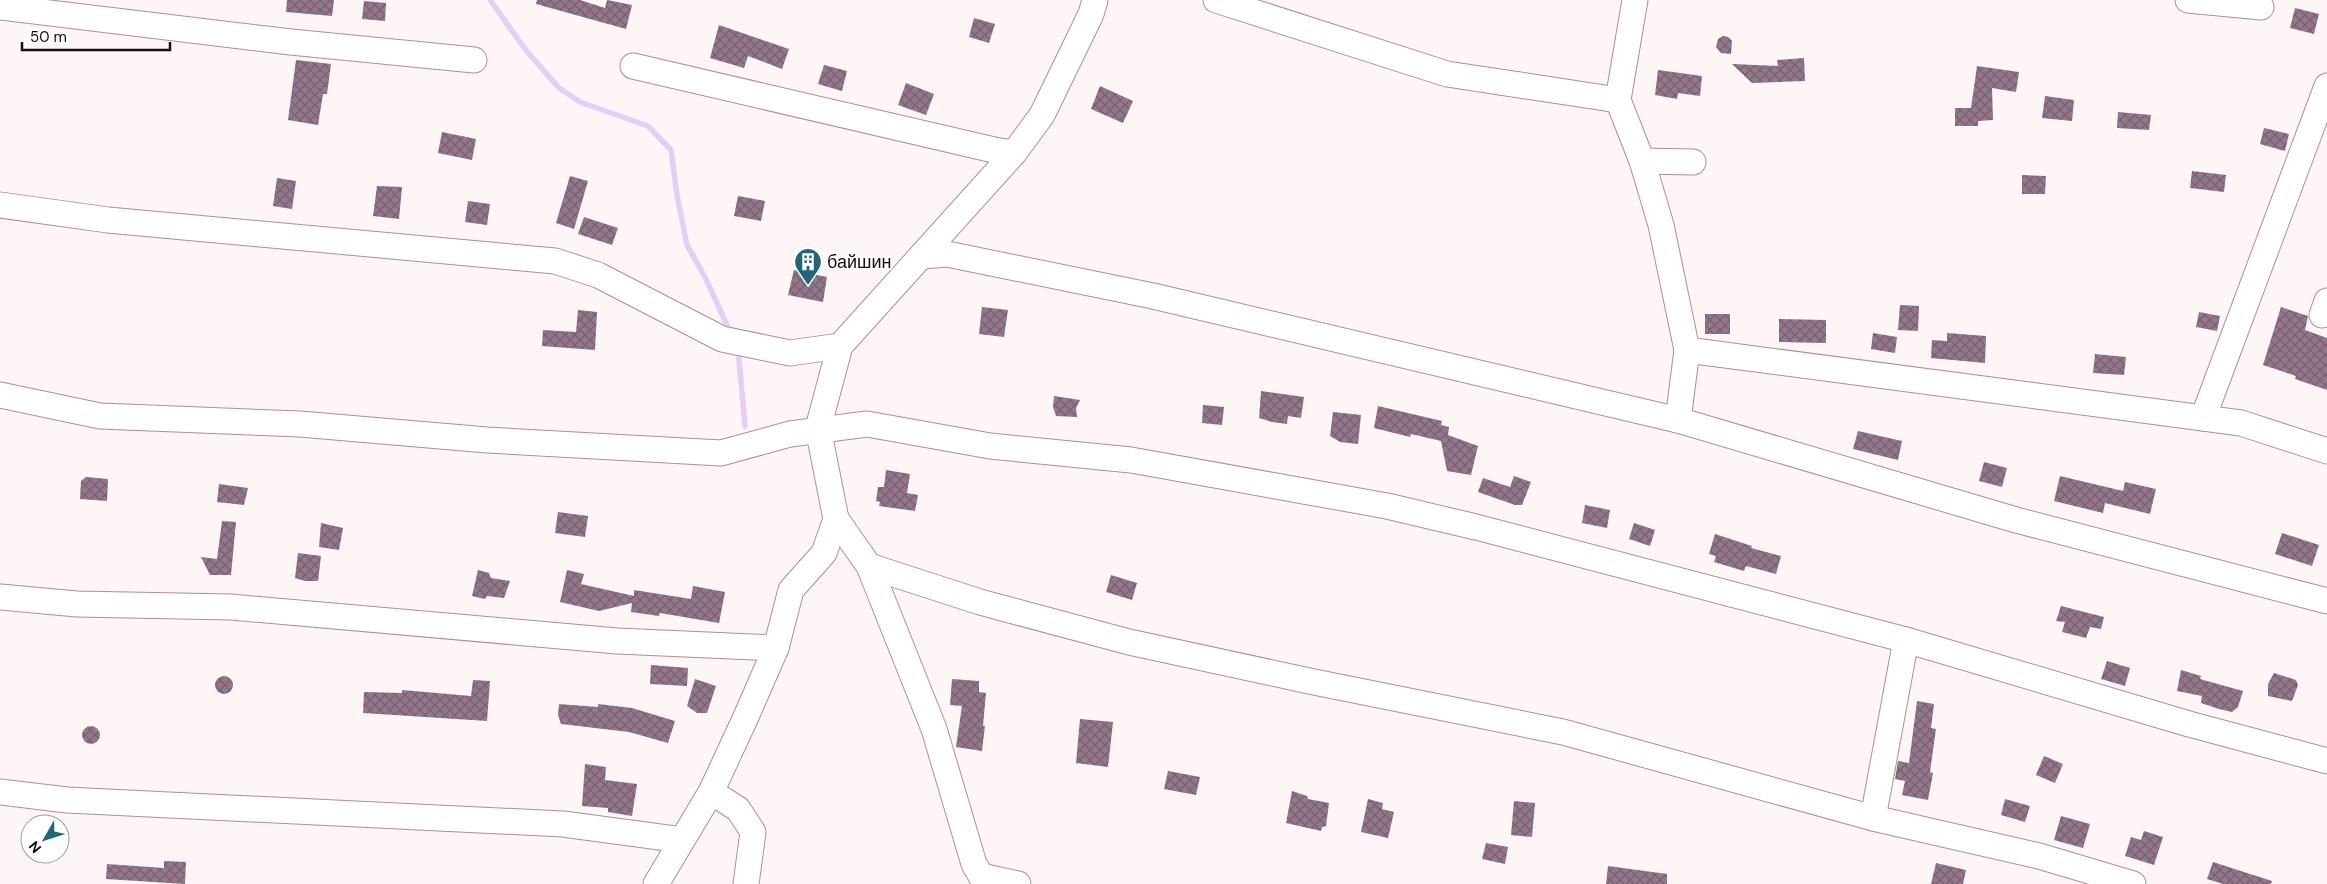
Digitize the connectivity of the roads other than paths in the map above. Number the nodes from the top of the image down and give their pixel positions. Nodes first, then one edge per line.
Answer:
1 (1095, 0) edge
2 (1216, 0) edge
3 (1635, 0) edge
4 (2188, 0) edge
5 (2261, 6) dead end
6 (0, 7) edge
7 (474, 60) dead end
8 (632, 66) dead end
9 (2327, 86) edge
10 (1618, 100) junction
11 (1014, 153) junction
12 (1642, 161) junction
13 (1693, 162) dead end
14 (0, 205) edge
15 (922, 256) junction
16 (840, 346) junction
17 (1687, 350) junction
18 (0, 395) edge
19 (2203, 418) junction
20 (1678, 420) junction
21 (818, 428) junction
22 (2327, 452) edge
23 (836, 520) junction
24 (869, 566) junction
25 (0, 596) edge
26 (2327, 600) edge
27 (1906, 640) junction
28 (776, 648) junction
29 (2327, 762) edge
30 (0, 792) edge
31 (711, 792) junction
32 (1873, 818) junction
33 (682, 840) junction
34 (984, 880) edge
35 (656, 884) edge
36 (746, 884) edge
37 (1018, 884) edge
38 (2132, 884) edge

1 - 11 street
2 - 10 street
3 - 10 street
4 - 5 street
6 - 7 street
8 - 11 street
9 - 19 street
10 - 12 street
11 - 15 street
12 - 13 street
12 - 17 street
14 - 16 street
15 - 16 street
15 - 20 street
16 - 21 street
17 - 19 street
17 - 20 street
18 - 21 street
19 - 22 street
20 - 26 street
21 - 23 street
21 - 27 street
23 - 24 street
23 - 28 street
24 - 32 street
24 - 34 street
25 - 28 street
27 - 29 street
27 - 32 street
28 - 31 street
30 - 33 street
31 - 33 street
31 - 36 street
32 - 38 street
33 - 35 street
34 - 37 street

